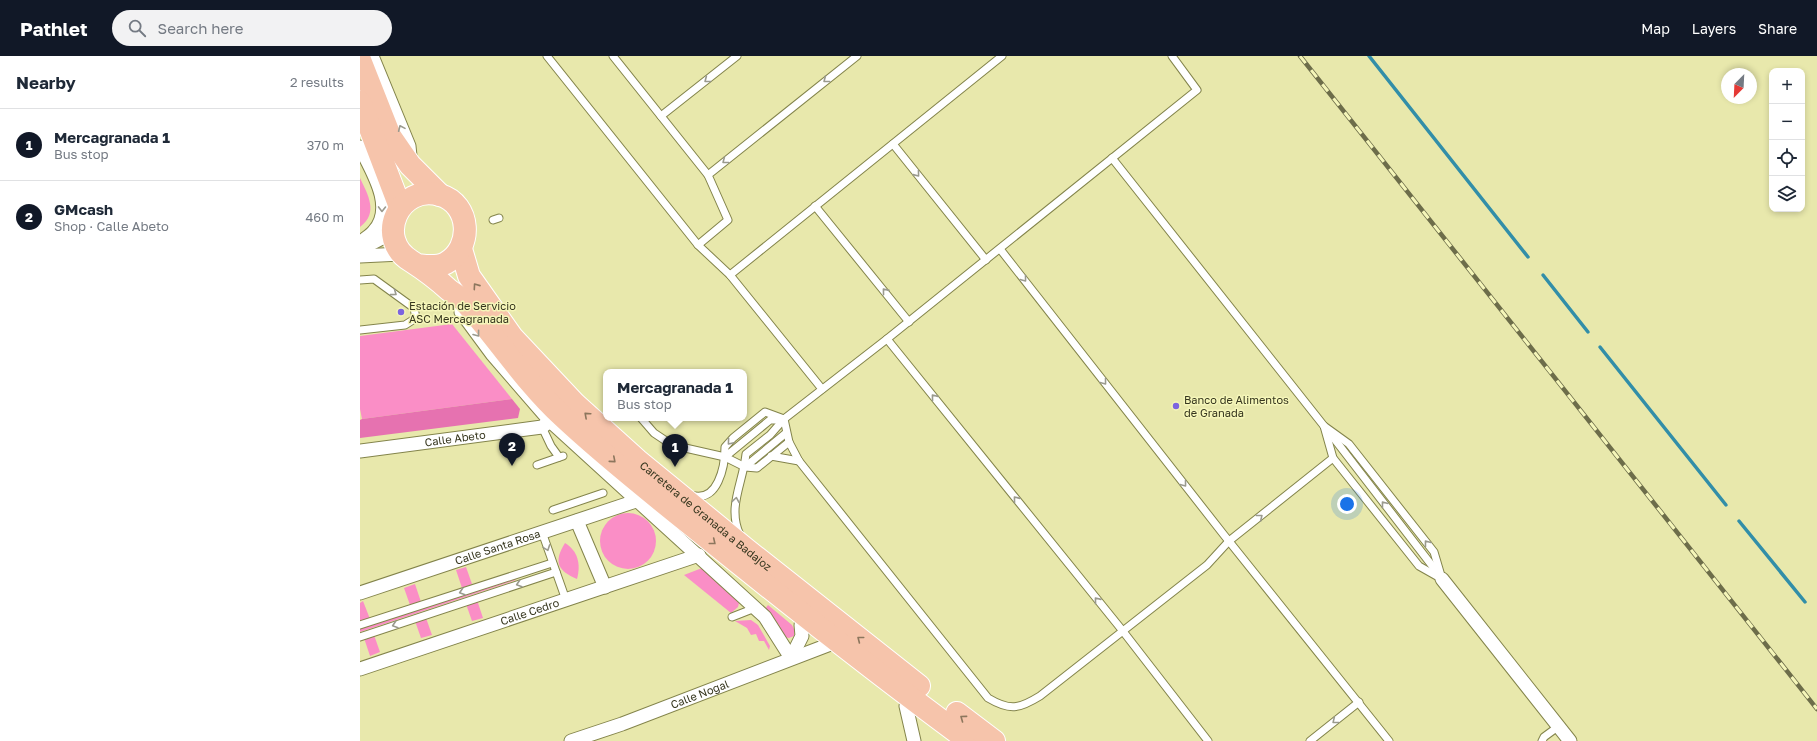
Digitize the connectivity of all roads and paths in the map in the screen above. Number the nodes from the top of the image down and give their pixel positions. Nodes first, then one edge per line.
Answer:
1 (372, 56) edge
2 (547, 56) edge
3 (737, 56) edge
4 (857, 56) edge
5 (1002, 56) edge
6 (1172, 56) edge
7 (616, 57) edge
8 (360, 60) edge
9 (360, 101) edge
10 (661, 116) junction
11 (360, 132) edge
12 (893, 144) junction
13 (360, 147) edge
14 (1112, 158) junction
15 (410, 165) junction
16 (708, 174) junction
17 (440, 195) junction
18 (815, 206) junction
19 (398, 209) junction
20 (360, 243) edge
21 (698, 245) junction
22 (360, 249) edge
23 (461, 249) junction
24 (1000, 249) junction
25 (360, 256) edge
26 (409, 260) junction
27 (986, 260) junction
28 (730, 275) junction
29 (360, 280) edge
30 (449, 290) junction
31 (909, 322) junction
32 (360, 330) edge
33 (887, 339) junction
34 (822, 389) junction
35 (784, 419) junction
36 (643, 421) edge
37 (546, 424) junction
38 (1324, 426) junction
39 (786, 433) junction
40 (789, 442) junction
41 (360, 451) edge
42 (771, 456) junction
43 (725, 457) junction
44 (1333, 458) junction
45 (799, 460) junction
46 (537, 465) dead end
47 (745, 467) junction
48 (670, 487) junction
49 (602, 494) dead end
50 (636, 501) junction
51 (553, 510) dead end
52 (577, 521) junction
53 (542, 532) junction
54 (1229, 541) junction
55 (747, 550) junction
56 (699, 555) junction
57 (552, 563) junction
58 (556, 572) junction
59 (759, 579) junction
60 (1442, 579) junction
61 (604, 587) junction
62 (360, 593) edge
63 (566, 600) junction
64 (755, 608) junction
65 (732, 616) dead end
66 (360, 625) edge
67 (801, 625) junction
68 (1122, 630) junction
69 (360, 637) edge
70 (828, 645) junction
71 (791, 658) junction
72 (360, 669) edge
73 (1359, 702) junction
74 (906, 706) junction
75 (1559, 726) junction
76 (911, 740) edge
77 (1207, 740) edge
78 (571, 741) edge
79 (953, 741) edge
80 (969, 741) edge
81 (994, 741) edge
82 (1310, 741) edge
83 (1389, 741) edge
84 (1542, 741) edge
85 (1570, 741) edge

15 -> 1 street
2 - 21 lane
3 -> 10 lane
4 -> 16 lane
5 - 12 lane
6 - 14 lane
7 - 10 lane
8 - 15 highway
9 - 19 highway
10 - 16 lane
11 - 19 street
12 - 18 lane
12 -> 27 lane
13 -> 20 street
14 - 24 lane
14 - 38 lane
15 - 17 highway
16 - 21 lane
17 - 19 highway
17 - 23 highway
18 - 28 lane
31 -> 18 lane
19 - 22 street
19 - 26 highway
21 - 28 lane
23 - 26 highway
48 -> 23 highway, Carretera de Granada a Badajoz
24 - 27 lane
24 -> 54 lane
25 - 26 street
26 - 30 highway, Carretera de Granada a Badajoz
27 - 31 lane
28 - 34 lane
29 -> 32 lane
30 -> 37 street
30 -> 59 highway, Carretera de Granada a Badajoz
31 - 33 lane
33 - 34 lane
68 -> 33 lane
34 - 35 lane
35 - 39 lane
35 -> 43 lane
35 - 47 lane
36 - 43 lane
37 - 41 street, Calle Abeto
37 - 46 lane
37 - 50 street
38 - 44 lane
60 -> 38 lane
39 - 40 lane
39 - 47 lane
40 - 42 lane
40 - 45 lane
42 - 45 lane
42 - 47 lane
43 - 47 lane
43 - 48 lane
54 -> 44 lane
44 - 60 lane
45 - 68 lane
55 -> 47 lane
48 - 55 highway, Carretera de Granada a Badajoz
49 - 51 lane
50 - 52 street, Calle Santa Rosa
50 - 56 street
52 - 53 street, Calle Santa Rosa
52 - 61 street
53 -> 57 lane
53 - 62 street, Calle Santa Rosa
54 - 68 lane
54 - 73 lane
81 -> 55 highway, Carretera de Granada a Badajoz
56 - 61 street, Calle Cedro
56 - 64 street
57 - 58 lane
57 -> 66 lane
58 - 63 lane
58 -> 69 lane
59 - 67 street
59 - 80 highway, Carretera de Granada a Badajoz
60 - 75 street
61 - 63 street, Calle Cedro
63 - 72 street, Calle Cedro
64 - 65 lane
64 - 71 street
67 - 70 street
67 - 71 street
68 - 77 lane
70 - 71 street, Calle Nogal
70 - 74 street
71 - 78 street, Calle Nogal
73 -> 82 lane
73 - 83 lane
74 - 76 street
74 - 79 street
75 - 84 lane
75 - 85 street

